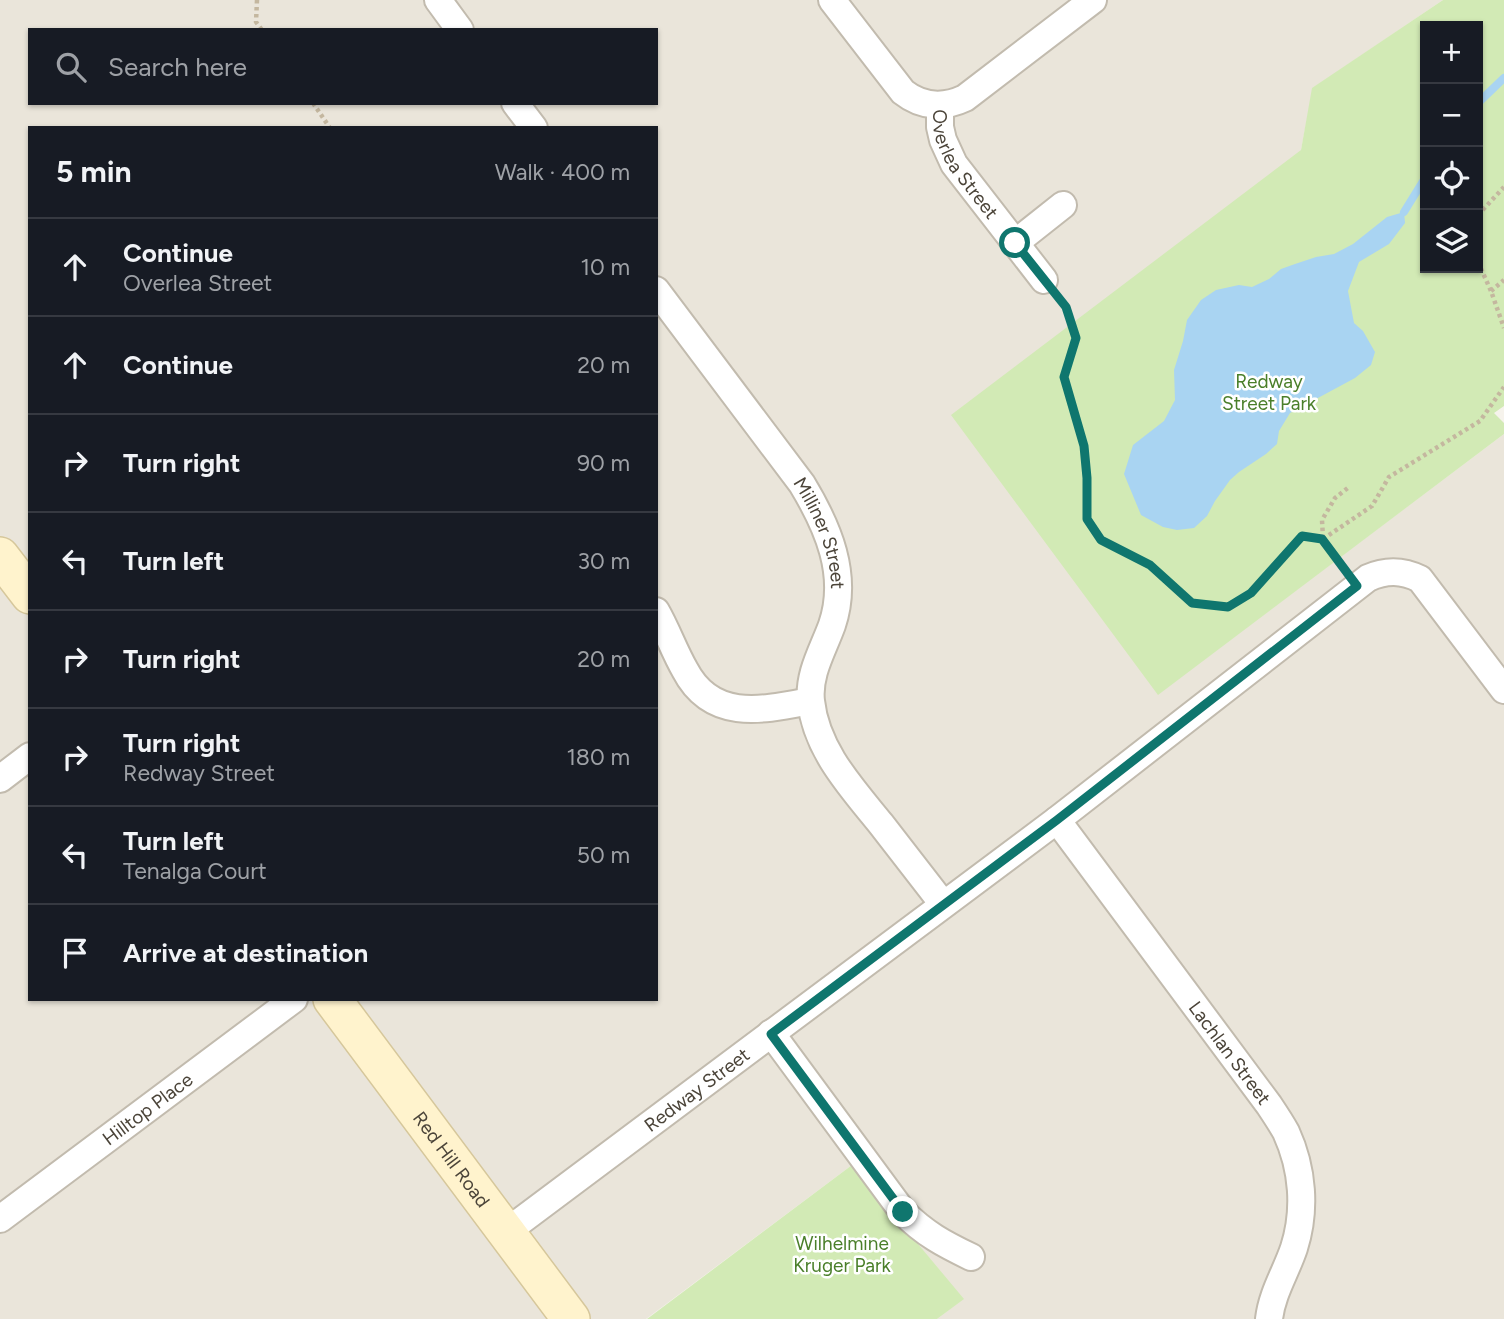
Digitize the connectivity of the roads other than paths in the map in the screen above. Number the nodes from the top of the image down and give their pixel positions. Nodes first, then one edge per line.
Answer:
1 (438, 0) edge
2 (832, 0) edge
3 (1093, 0) edge
4 (459, 28) edge
5 (517, 105) edge
6 (940, 105) junction
7 (533, 126) edge
8 (1063, 205) dead end
9 (1015, 243) junction
10 (1044, 280) road end
11 (658, 293) edge
12 (0, 556) edge
13 (28, 592) edge
14 (658, 615) edge
15 (1504, 690) edge
16 (810, 701) junction
17 (28, 758) edge
18 (0, 779) edge
19 (1057, 820) junction
20 (943, 904) junction
21 (290, 1001) edge
22 (333, 1001) edge
23 (771, 1034) junction
24 (0, 1219) edge
25 (506, 1232) junction
26 (971, 1257) dead end
27 (571, 1319) edge
28 (1269, 1319) edge

1 - 4 street
2 - 6 street, Overlea Street
3 - 6 street
5 - 7 street
6 - 9 street, Overlea Street
8 - 9 street
9 - 10 street, Overlea Street
11 - 16 street, Milliner Street
12 - 13 street
14 - 16 street
15 - 19 street, Redway Street
16 - 20 street, Milliner Street
17 - 18 street
19 - 20 street, Redway Street
19 - 28 street, Lachlan Street
20 - 23 street, Redway Street
21 - 24 street, Hilltop Place
22 - 25 street, Red Hill Road
23 - 25 street, Redway Street
23 - 26 street
25 - 27 street, Red Hill Road

